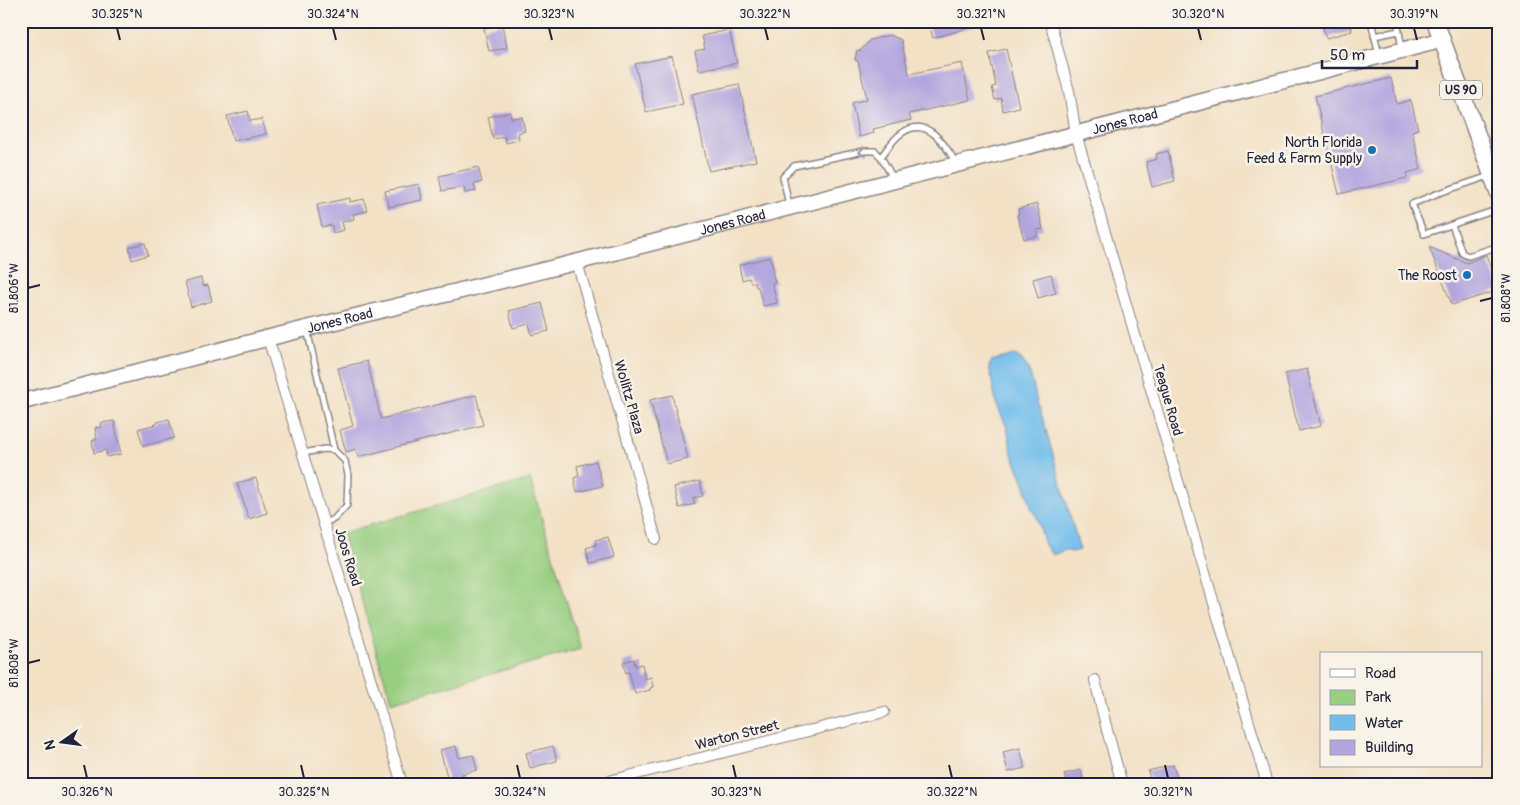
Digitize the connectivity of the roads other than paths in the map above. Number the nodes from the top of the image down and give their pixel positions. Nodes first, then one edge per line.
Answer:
1 (1050, 21) edge
2 (1371, 21) edge
3 (1397, 21) edge
4 (1435, 21) edge
5 (1399, 31) junction
6 (1374, 36) junction
7 (1442, 40) junction
8 (1402, 50) junction
9 (1379, 56) junction
10 (1076, 134) junction
11 (881, 157) junction
12 (956, 165) junction
13 (1492, 174) junction
14 (895, 180) junction
15 (1499, 194) edge
16 (789, 207) junction
17 (1499, 209) edge
18 (1452, 225) junction
19 (1499, 246) edge
20 (577, 262) junction
21 (307, 328) junction
22 (268, 338) junction
23 (21, 402) edge
24 (334, 450) junction
25 (303, 453) junction
26 (324, 523) junction
27 (656, 539) dead end
28 (1095, 680) dead end
29 (884, 712) dead end
30 (402, 784) edge
31 (597, 784) edge
32 (1122, 784) edge
33 (1267, 784) edge

1 - 10 street, Teague Road
2 - 6 lane
3 - 5 lane
4 - 7 main road, US 90
5 - 6 lane
5 - 8 lane
6 - 9 lane
7 - 8 street, Jones Road
7 - 13 main road, US 90
8 - 9 street, Jones Road
9 - 10 street, Jones Road
10 - 12 street, Jones Road
10 - 33 street, Teague Road
11 - 12 lane
11 - 14 lane
11 -> 16 lane
12 - 14 street, Jones Road
13 - 15 main road, US 90
13 - 18 lane
14 - 16 street, Jones Road
16 - 20 street, Jones Road
17 - 18 lane
18 - 19 lane
20 - 21 street, Jones Road
20 - 27 street, Wollitz Plaza
21 - 22 street, Jones Road
21 - 24 lane
22 - 23 street, Jones Road
22 - 25 street, Joos Road
24 - 25 lane
24 - 26 lane
25 - 26 street, Joos Road
26 - 30 street, Joos Road
28 - 32 street
29 - 31 street, Warton Street

